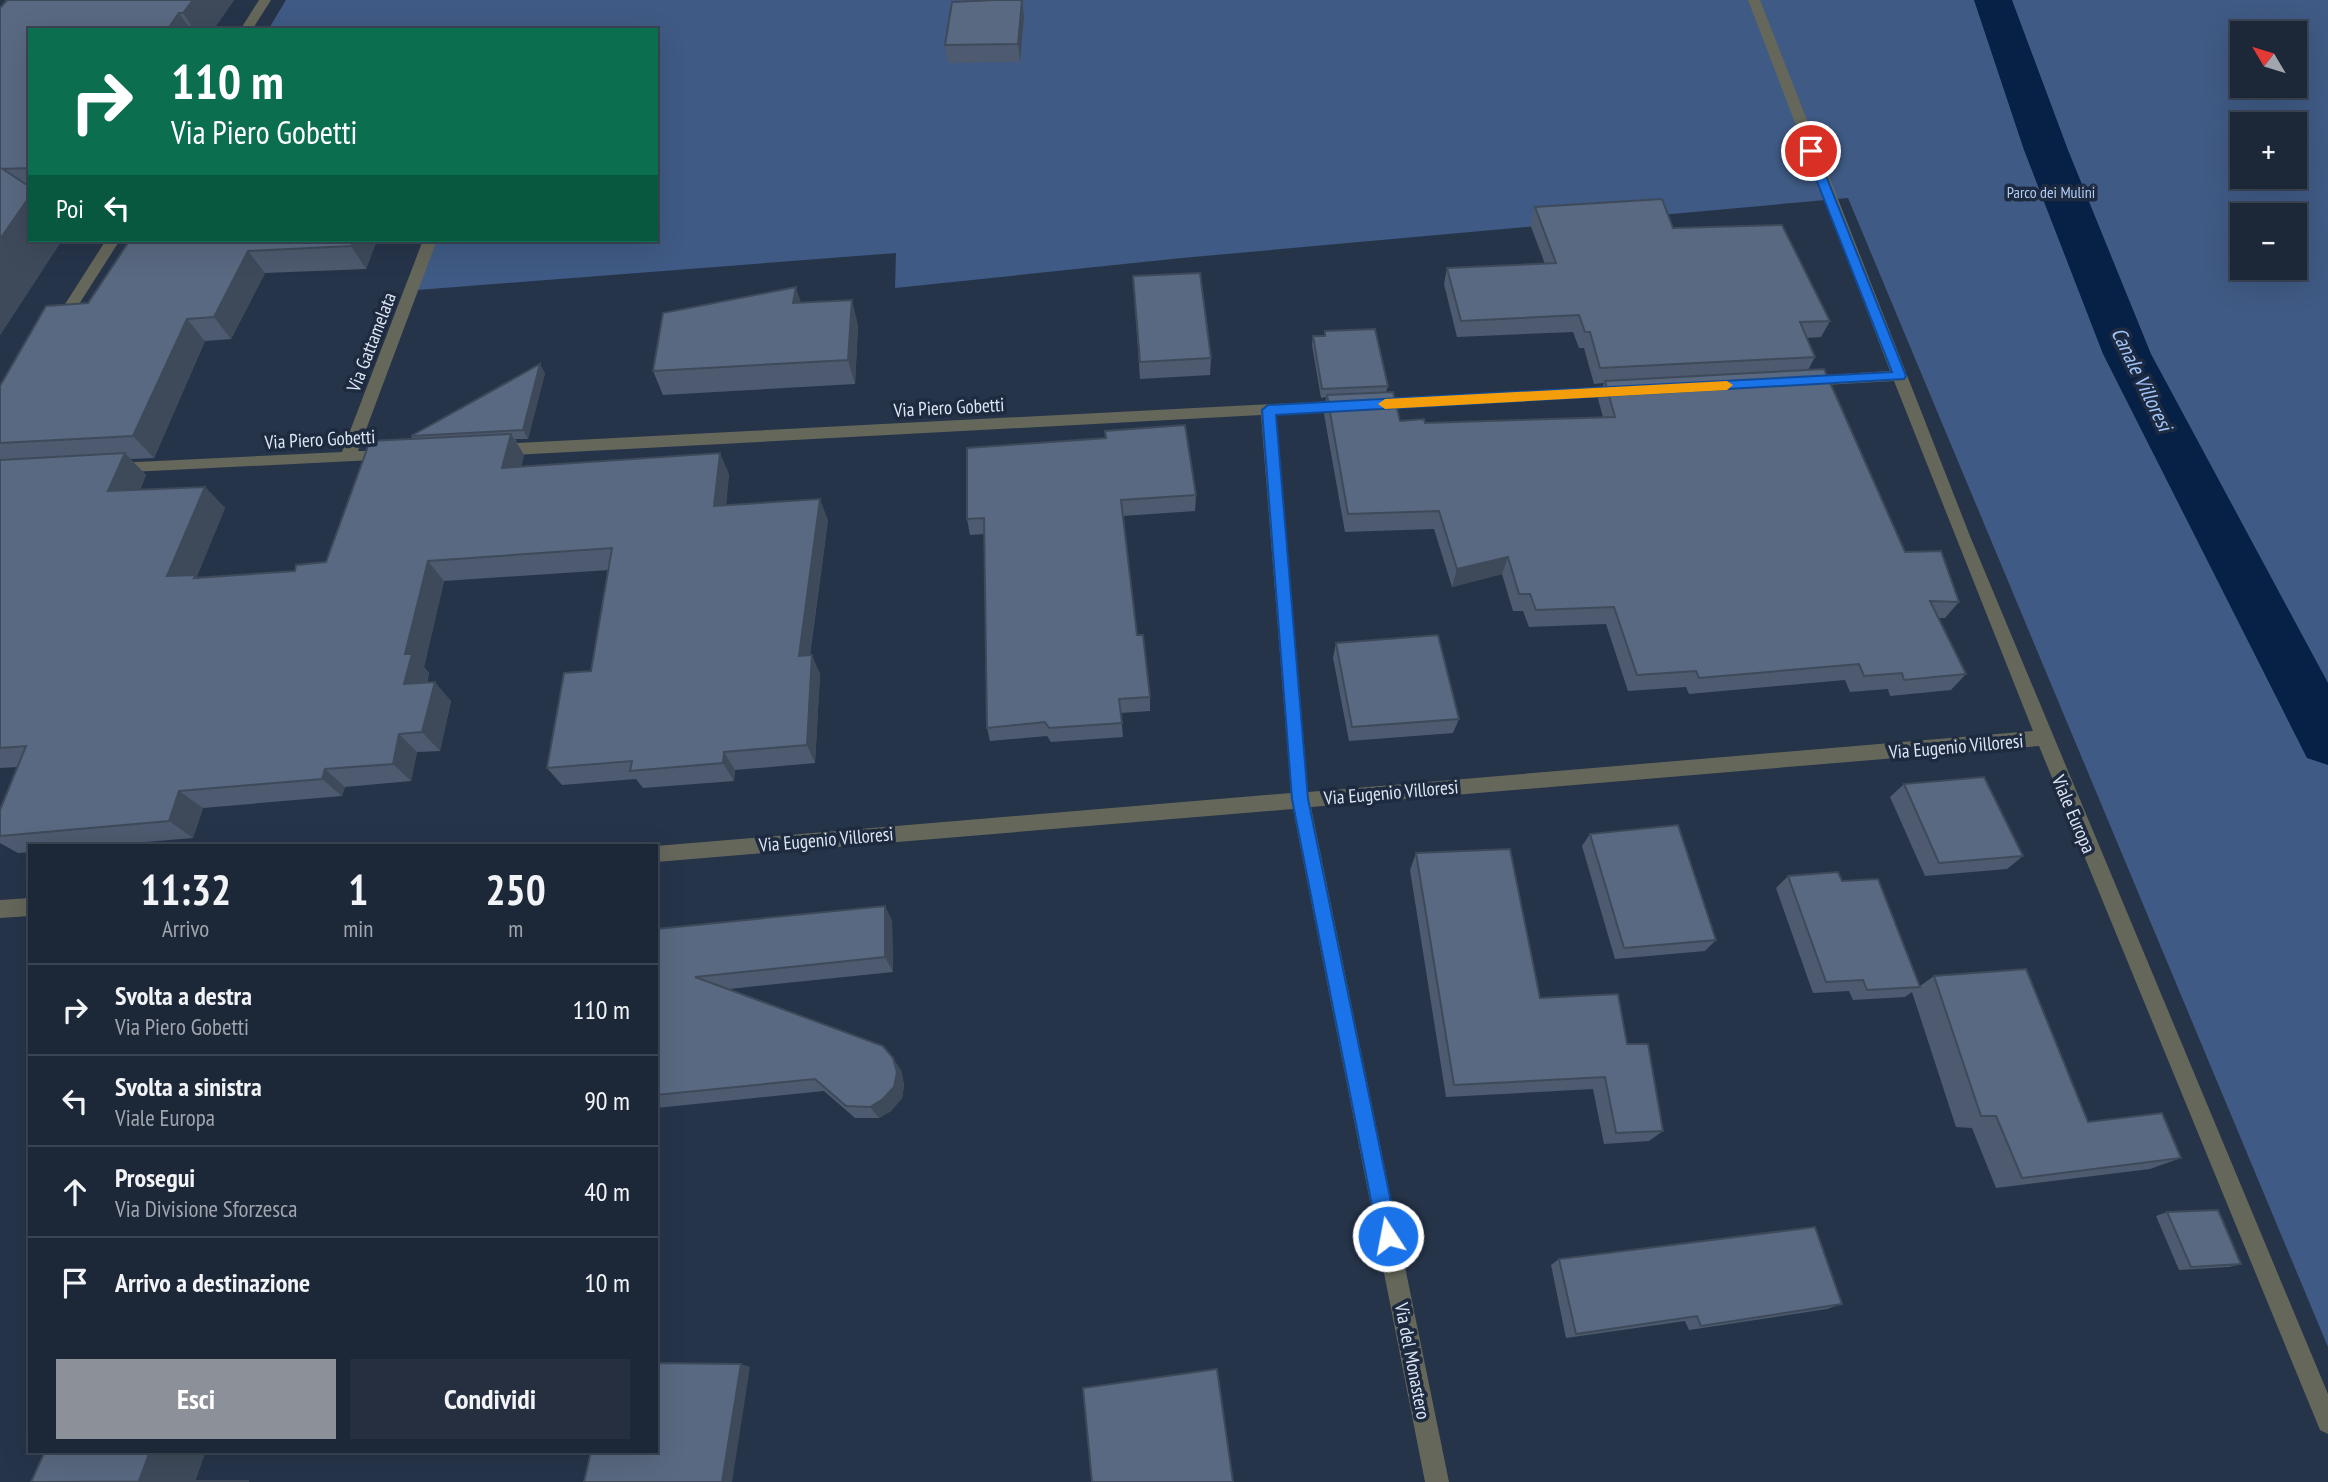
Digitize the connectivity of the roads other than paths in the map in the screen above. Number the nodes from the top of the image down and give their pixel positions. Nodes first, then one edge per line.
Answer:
1 (265, 0) edge
2 (1754, 0) edge
3 (247, 28) edge
4 (112, 242) edge
5 (429, 242) edge
6 (49, 340) edge
7 (1900, 376) junction
8 (1790, 382) edge
9 (1639, 390) edge
10 (1268, 410) junction
11 (474, 451) edge
12 (404, 454) edge
13 (348, 457) junction
14 (97, 470) edge
15 (2043, 738) junction
16 (1300, 799) junction
17 (658, 854) edge
18 (28, 906) edge
19 (0, 909) edge
20 (2328, 1422) edge
21 (1437, 1482) edge

1 - 3 street
2 - 7 street, Viale Europa
4 - 6 street
5 - 13 street, Via Gattamelata
7 - 8 street
7 - 15 street, Viale Europa
9 - 10 street, Via Piero Gobetti
10 - 11 street, Via Piero Gobetti
10 - 16 street, Via del Monastero
12 - 13 street, Via Piero Gobetti
13 - 14 street, Via Piero Gobetti
15 - 16 street, Via Eugenio Villoresi
15 - 20 street, Viale Europa
16 - 17 street, Via Eugenio Villoresi
16 - 21 street, Via del Monastero
18 - 19 street

